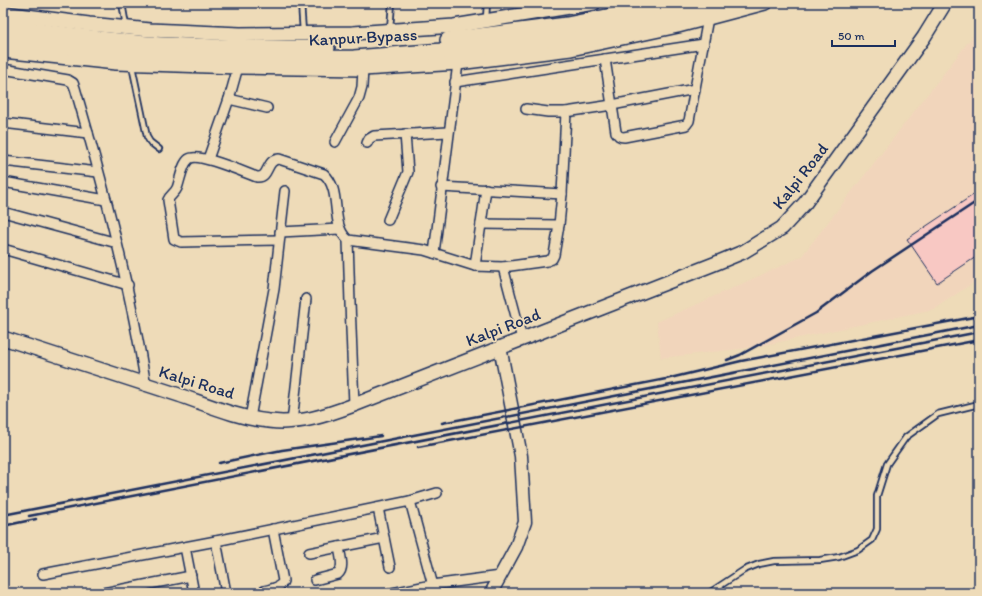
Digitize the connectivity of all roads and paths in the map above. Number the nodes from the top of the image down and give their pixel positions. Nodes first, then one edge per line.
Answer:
1 (122, 3) edge
2 (301, 3) edge
3 (392, 3) edge
4 (487, 3) edge
5 (594, 3) edge
6 (676, 3) edge
7 (722, 3) edge
8 (765, 3) edge
9 (945, 3) edge
10 (951, 3) edge
11 (3, 13) edge
12 (708, 18) junction
13 (486, 21) junction
14 (3, 26) edge
15 (390, 31) junction
16 (303, 33) junction
17 (924, 37) junction
18 (3, 38) edge
19 (704, 44) junction
20 (119, 46) junction
21 (3, 50) edge
22 (605, 59) junction
23 (458, 63) junction
24 (238, 67) junction
25 (3, 69) edge
26 (363, 69) junction
27 (455, 82) junction
28 (695, 89) junction
29 (229, 99) junction
30 (612, 105) junction
31 (267, 108) dead end
32 (526, 109) dead end
33 (566, 112) junction
34 (3, 123) edge
35 (448, 132) junction
36 (88, 133) junction
37 (405, 134) junction
38 (335, 142) dead end
39 (367, 143) dead end
40 (159, 149) dead end
41 (208, 160) junction
42 (3, 161) edge
43 (98, 172) junction
44 (3, 182) edge
45 (441, 186) junction
46 (486, 189) junction
47 (285, 191) dead end
48 (562, 194) junction
49 (106, 200) junction
50 (3, 212) edge
51 (388, 220) dead end
52 (481, 224) junction
53 (559, 225) junction
54 (340, 229) junction
55 (279, 236) junction
56 (348, 240) junction
57 (117, 243) junction
58 (3, 249) edge
59 (434, 253) junction
60 (475, 266) junction
61 (502, 267) junction
62 (128, 285) junction
63 (306, 299) dead end
64 (3, 338) edge
65 (522, 339) junction
66 (500, 348) junction
67 (146, 386) junction
68 (354, 405) junction
69 (979, 406) edge
70 (250, 418) junction
71 (292, 422) junction
72 (436, 493) dead end
73 (410, 501) junction
74 (378, 508) junction
75 (273, 529) junction
76 (384, 538) junction
77 (216, 541) junction
78 (185, 547) junction
79 (338, 547) junction
80 (310, 553) dead end
81 (390, 567) dead end
82 (43, 574) dead end
83 (191, 576) junction
84 (500, 576) junction
85 (315, 580) dead end
86 (433, 589) edge
87 (137, 590) edge
88 (264, 591) dead end
89 (103, 593) edge
90 (194, 593) edge
91 (226, 593) edge
92 (396, 593) edge
93 (491, 593) edge
94 (709, 593) edge

1 - 20 lane
2 - 16 lane
3 - 15 lane
4 - 13 lane
5 - 13 main road
6 - 20 highway, Kanpur Bypass
7 - 20 highway, Kanpur Bypass
8 - 12 main road
9 - 17 main road, Kalpi Road
10 - 17 main road, Kalpi Road
11 - 20 main road
12 - 19 street
12 - 23 main road
13 - 15 main road
14 - 20 highway, Kanpur Bypass
15 - 16 main road
16 - 20 main road
17 - 65 main road, Kalpi Road
18 - 20 highway, Kanpur Bypass
19 - 22 street
19 - 28 street
20 - 21 main road
20 - 24 main road
20 - 40 lane
22 - 27 street
22 - 30 street
23 - 26 main road
23 - 27 street
24 - 26 main road
24 - 29 street
25 - 36 street
26 - 38 street
27 - 35 street
28 - 30 street
28 - 30 street
29 - 31 street
29 - 41 street
30 - 33 street
32 - 33 street
33 - 48 street
34 - 36 street
35 - 37 street
35 - 45 street
36 - 43 street
37 - 39 street
37 - 51 street
41 - 54 street
41 - 55 street
42 - 43 street
43 - 49 street
44 - 49 street
45 - 46 street
45 - 59 street
46 - 48 street
46 - 52 street
47 - 55 street
48 - 53 street
49 - 57 street
50 - 57 street
52 - 53 street
52 - 60 street
53 - 61 street
54 - 55 street
54 - 56 street
55 - 70 street
56 - 59 street
56 - 68 street
57 - 62 street
58 - 62 street
59 - 60 street
60 - 61 street
61 - 65 street
62 - 67 street
63 - 71 street
64 - 67 main road, Kalpi Road
65 - 66 main road, Kalpi Road
66 - 68 main road, Kalpi Road
66 - 84 street
67 - 70 main road, Kalpi Road
68 - 71 main road, Kalpi Road
69 - 94 lane
70 - 71 main road, Kalpi Road
72 - 73 street
73 - 74 street
73 - 86 street
74 - 75 street
74 - 76 street
75 - 77 street
75 - 88 street
76 - 79 street
76 - 81 street
77 - 78 street
77 - 91 street
78 - 82 street
78 - 83 street
79 - 80 street
79 - 85 street
83 - 87 street
83 - 90 street
84 - 86 street
84 - 93 street
86 - 92 street
87 - 89 street

